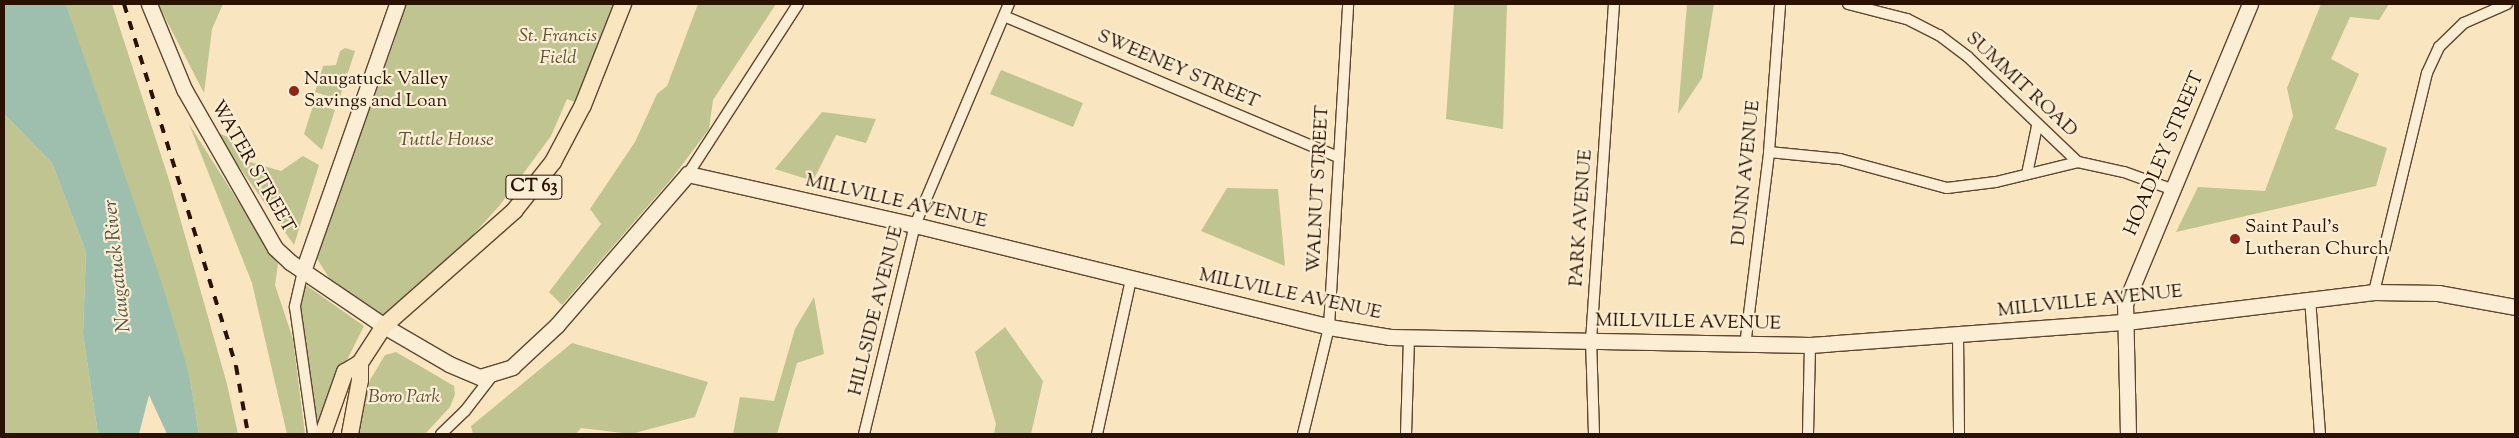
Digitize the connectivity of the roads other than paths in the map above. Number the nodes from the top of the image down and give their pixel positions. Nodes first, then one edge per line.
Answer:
1 (149, 4) edge
2 (397, 4) edge
3 (623, 4) edge
4 (798, 4) edge
5 (1009, 4) edge
6 (1348, 4) edge
7 (1614, 4) edge
8 (1780, 4) edge
9 (1848, 4) edge
10 (2250, 4) edge
11 (2508, 4) edge
12 (1004, 16) junction
13 (2037, 126) junction
14 (1770, 152) junction
15 (1338, 157) junction
16 (2078, 162) junction
17 (688, 174) junction
18 (2027, 174) junction
19 (2171, 189) junction
20 (915, 225) junction
21 (303, 271) junction
22 (1131, 279) junction
23 (2374, 292) junction
24 (2310, 298) junction
25 (2515, 307) edge
26 (2126, 322) junction
27 (384, 326) junction
28 (1328, 327) junction
29 (1958, 335) junction
30 (1409, 338) junction
31 (1591, 342) junction
32 (1810, 345) junction
33 (1745, 346) junction
34 (360, 363) junction
35 (492, 376) junction
36 (313, 434) edge
37 (323, 434) edge
38 (350, 434) edge
39 (441, 434) edge
40 (864, 434) edge
41 (1096, 434) edge
42 (1303, 434) edge
43 (1406, 434) edge
44 (1594, 434) edge
45 (1808, 434) edge
46 (1959, 434) edge
47 (2128, 434) edge
48 (2320, 434) edge

1 - 21 street, WATER STREET
2 - 21 street
3 - 27 main road, CT 63
4 - 17 street
5 - 12 street, HILLSIDE AVENUE
6 - 15 street, WALNUT STREET
7 - 31 street, PARK AVENUE
8 - 14 street, DUNN AVENUE
9 - 13 street, SUMMIT ROAD
10 - 19 street, HOADLEY STREET
11 - 23 street
12 - 15 street, SWEENEY STREET
12 - 20 street, HILLSIDE AVENUE
13 - 16 street, SUMMIT ROAD
13 - 18 street
14 - 18 street
14 - 33 street, DUNN AVENUE
15 - 28 street, WALNUT STREET
16 - 18 street
16 - 19 street, SUMMIT ROAD
17 - 20 street, MILLVILLE AVENUE
17 - 35 street
19 - 26 street, HOADLEY STREET
20 - 22 street, MILLVILLE AVENUE
20 - 40 street, HILLSIDE AVENUE
21 - 27 street
21 - 36 street
22 - 28 street, MILLVILLE AVENUE
22 - 41 street
23 - 24 street, MILLVILLE AVENUE
23 - 25 street, MILLVILLE AVENUE
24 - 26 street, MILLVILLE AVENUE
24 - 48 street
26 - 29 street, MILLVILLE AVENUE
26 - 47 street, HOADLEY STREET
27 - 34 main road, CT 63
27 - 35 street
28 - 30 street, MILLVILLE AVENUE
28 - 42 street, WALNUT STREET
29 - 32 street, MILLVILLE AVENUE
29 - 46 street
30 - 31 street, MILLVILLE AVENUE
30 - 43 street
31 - 33 street, MILLVILLE AVENUE
31 - 44 street, PARK AVENUE
32 - 33 street, MILLVILLE AVENUE
32 - 45 street
34 - 37 main road
34 - 38 main road, CT 63
35 - 39 street

